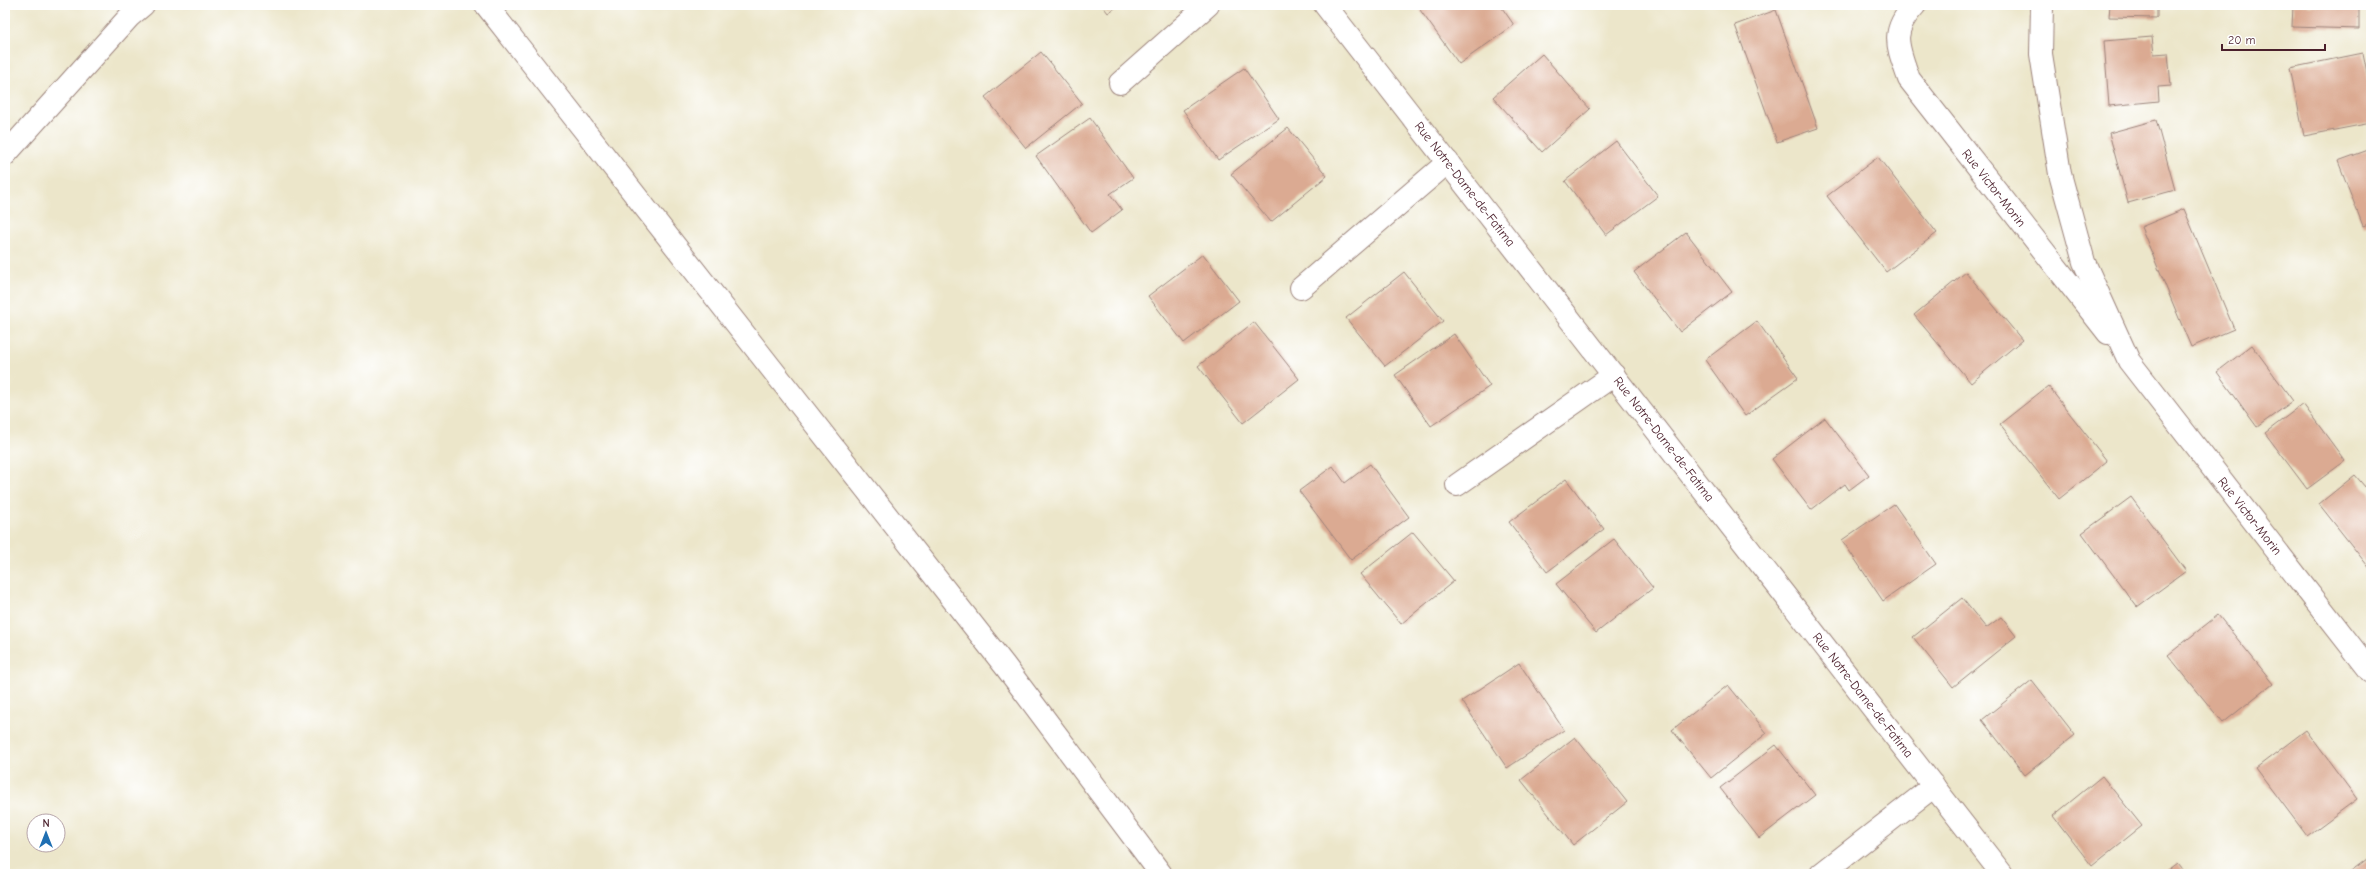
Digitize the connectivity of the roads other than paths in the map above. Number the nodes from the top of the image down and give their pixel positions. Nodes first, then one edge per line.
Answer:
1 (143, 5) edge
2 (486, 5) edge
3 (1208, 5) edge
4 (1325, 5) edge
5 (1915, 5) edge
6 (2042, 5) edge
7 (1120, 83) dead end
8 (5, 155) edge
9 (1448, 162) junction
10 (1302, 288) dead end
11 (2129, 361) junction
12 (1614, 375) junction
13 (1457, 485) dead end
14 (2371, 672) edge
15 (1934, 786) junction
16 (1161, 874) edge
17 (1821, 874) edge
18 (2002, 874) edge

1 - 8 street
2 - 16 street
3 - 7 street
4 - 9 street, Rue Notre-Dame-de-Fatima
5 - 11 street, Rue Victor-Morin
6 - 11 street, Rue Victor-Morin
9 - 10 street
9 - 12 street, Rue Notre-Dame-de-Fatima
11 - 14 street, Rue Victor-Morin
12 - 13 street
12 - 15 street, Rue Notre-Dame-de-Fatima
15 - 17 street
15 - 18 street, Rue Notre-Dame-de-Fatima

